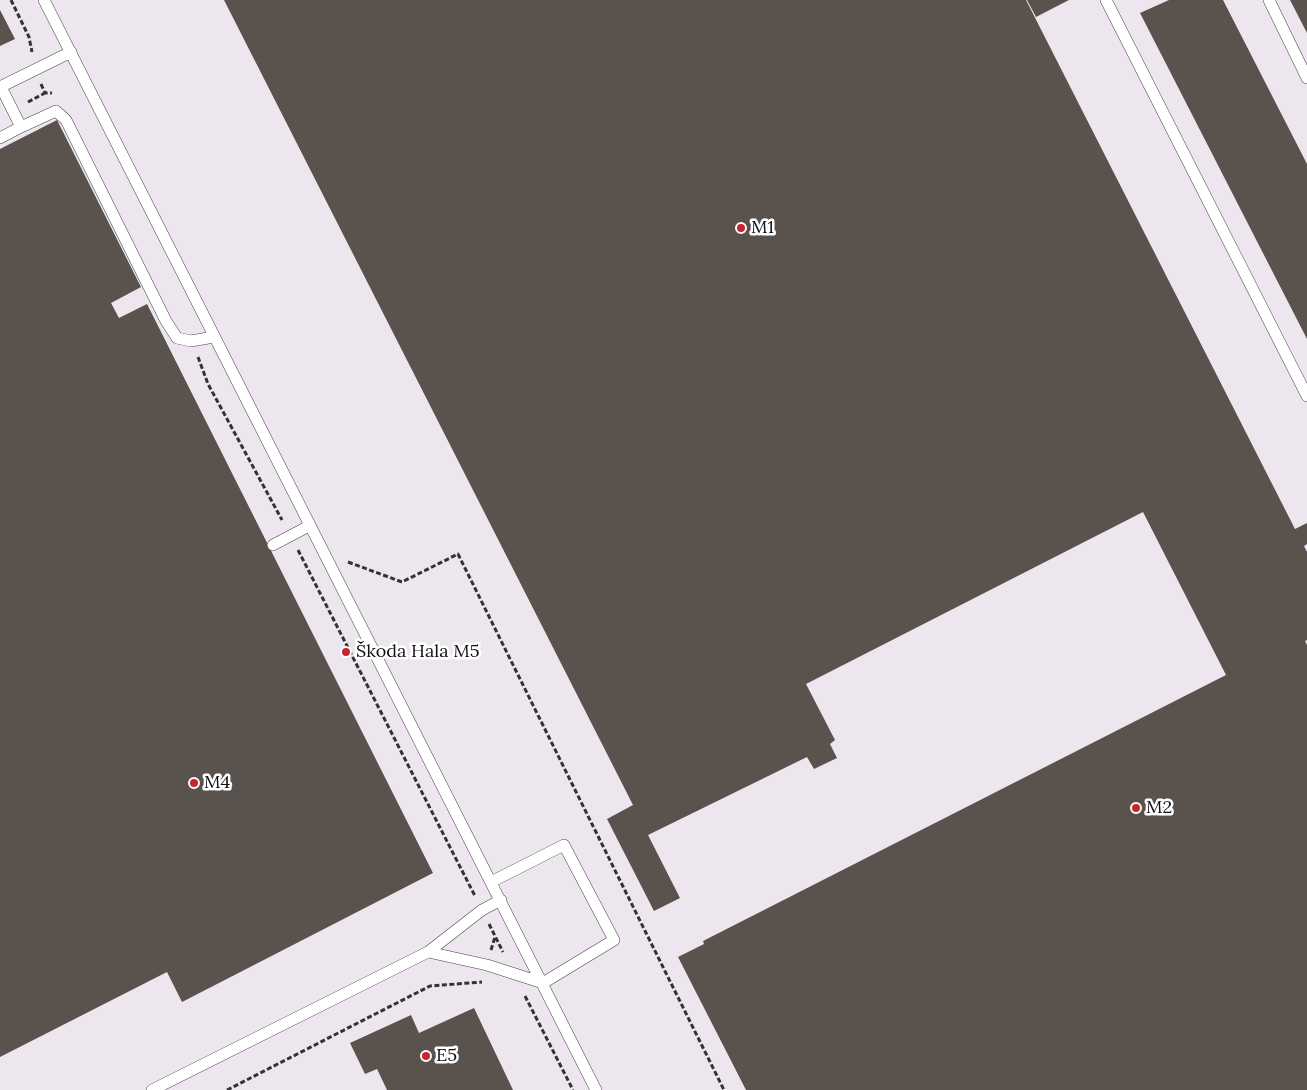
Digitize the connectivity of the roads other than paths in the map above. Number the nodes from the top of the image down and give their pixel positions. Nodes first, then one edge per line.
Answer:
1 (44, 0) edge
2 (1106, 0) edge
3 (1269, 0) edge
4 (71, 52) junction
5 (1307, 78) edge
6 (0, 87) edge
7 (21, 128) junction
8 (0, 138) edge
9 (214, 337) junction
10 (1307, 396) edge
11 (309, 526) junction
12 (273, 545) dead end
13 (491, 882) junction
14 (501, 900) junction
15 (428, 952) junction
16 (543, 983) junction
17 (152, 1090) edge
18 (596, 1090) edge

1 - 4 lane
2 - 10 lane
3 - 5 lane
4 - 6 lane
4 - 9 lane
6 - 7 lane
7 - 8 lane
7 - 9 lane
9 - 11 lane
11 - 12 lane
11 - 13 lane
13 - 14 lane
13 - 16 lane
14 - 15 lane
14 - 16 lane
15 - 16 lane
15 - 17 lane
16 - 18 lane

